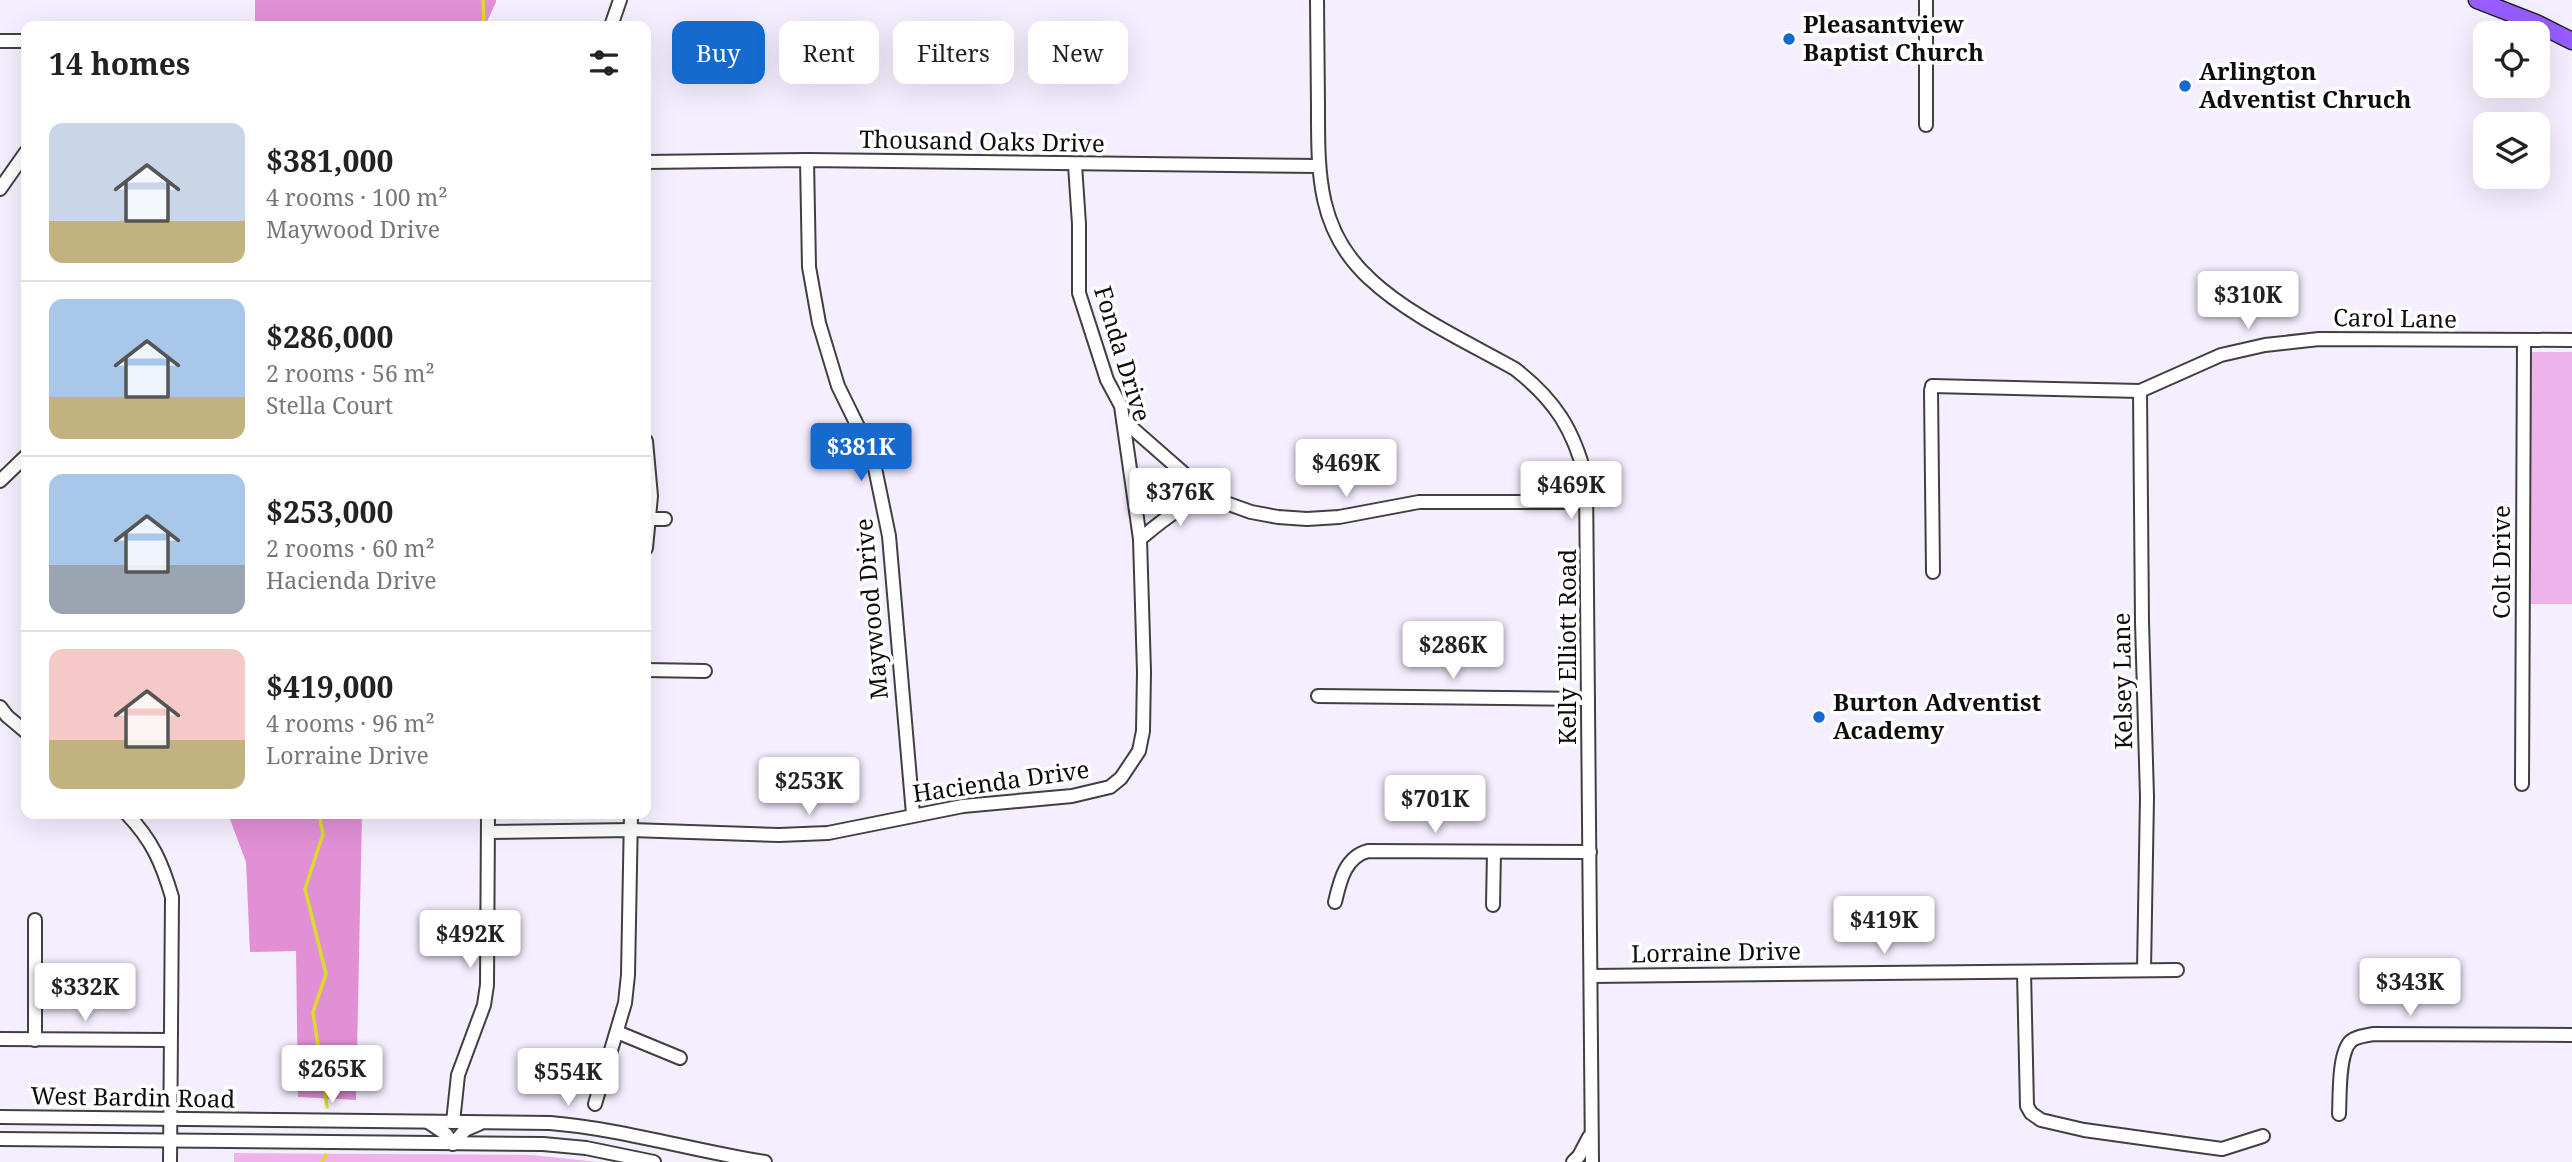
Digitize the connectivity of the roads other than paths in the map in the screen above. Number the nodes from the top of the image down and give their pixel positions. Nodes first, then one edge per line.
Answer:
1 (620, 0) edge
2 (1317, 0) edge
3 (1926, 0) edge
4 (2477, 0) edge
5 (613, 21) edge
6 (0, 41) edge
7 (21, 41) edge
8 (2572, 41) edge
9 (1926, 125) dead end
10 (21, 159) edge
11 (807, 160) junction
12 (651, 162) edge
13 (1075, 165) junction
14 (1318, 166) junction
15 (0, 189) edge
16 (2524, 340) junction
17 (2572, 341) edge
18 (2140, 391) junction
19 (1123, 420) junction
20 (21, 461) edge
21 (0, 481) edge
22 (1212, 498) junction
23 (1588, 502) junction
24 (651, 519) edge
25 (666, 519) dead end
26 (1140, 539) junction
27 (1933, 572) dead end
28 (651, 670) edge
29 (705, 671) dead end
30 (1318, 696) dead end
31 (1588, 699) junction
32 (2, 715) edge
33 (21, 728) edge
34 (1132, 762) joint
35 (2522, 784) dead end
36 (913, 814) junction
37 (131, 819) edge
38 (488, 819) edge
39 (631, 819) edge
40 (631, 830) junction
41 (488, 832) junction
42 (1494, 852) junction
43 (1590, 852) junction
44 (1335, 902) dead end
45 (1493, 905) dead end
46 (35, 920) dead end
47 (2144, 970) junction
48 (2177, 970) dead end
49 (2024, 972) junction
50 (1591, 976) junction
51 (617, 1032) junction
52 (2572, 1035) edge
53 (0, 1040) edge
54 (35, 1040) junction
55 (169, 1040) junction
56 (680, 1058) dead end
57 (595, 1104) dead end
58 (2339, 1114) dead end
59 (0, 1117) edge
60 (170, 1119) junction
61 (428, 1122) junction
62 (453, 1122) junction
63 (482, 1123) junction
64 (1591, 1130) junction
65 (2263, 1136) dead end
66 (0, 1139) edge
67 (170, 1140) junction
68 (453, 1144) junction
69 (740, 1160) edge
70 (170, 1162) edge
71 (654, 1162) edge
72 (765, 1162) edge
73 (1573, 1162) edge
74 (1592, 1162) edge

1 - 5 street
2 - 14 street, Kelly Elliott Road
3 - 9 street
4 - 8 main road
6 - 7 street
10 - 15 street
11 - 12 street, Thousand Oaks Drive
11 - 13 street, Thousand Oaks Drive
11 - 36 street, Maywood Drive
13 - 14 street, Thousand Oaks Drive
13 - 19 street, Fonda Drive
14 - 23 street, Kelly Elliott Road
16 - 17 street, Carol Lane
16 - 18 street, Carol Lane
16 - 35 street, Colt Drive
18 - 27 street, Carol Lane
18 - 47 street, Kelsey Lane
19 - 22 street
19 - 26 street, Fonda Drive
20 - 21 street
22 - 23 street
22 - 26 street
23 - 31 street, Kelly Elliott Road
24 - 25 street
26 - 34 street, Fonda Drive
28 - 29 street
30 - 31 street
31 - 43 street, Kelly Elliott Road
32 - 33 street
34 - 36 street, Hacienda Drive
36 - 40 street, Hacienda Drive
37 - 55 street
38 - 41 street
39 - 40 street
40 - 41 street, Hacienda Drive
40 - 51 street
41 - 62 street
42 - 43 street
42 - 44 street
42 - 45 street
43 - 50 street, Kelly Elliott Road
46 - 54 street
47 - 48 street, Lorraine Drive
47 - 49 street, Lorraine Drive
49 - 50 street, Lorraine Drive
49 - 65 street
50 - 64 street, Kelly Elliott Road
51 - 56 street
51 - 57 street
52 - 58 street
53 - 54 street
54 - 55 street
55 - 60 street
59 - 60 street, West Bardin Road
60 - 61 street, West Bardin Road
60 - 67 street
61 - 62 street, West Bardin Road
61 - 68 street
62 - 63 street, West Bardin Road
63 - 68 street
63 - 69 street, West Bardin Road
64 - 73 street
64 - 74 street, Kelly Elliott Road
66 - 67 street, West Bardin Road
67 - 68 street, West Bardin Road
67 - 70 street
68 - 71 street, West Bardin Road
69 - 72 street, West Bardin Road

